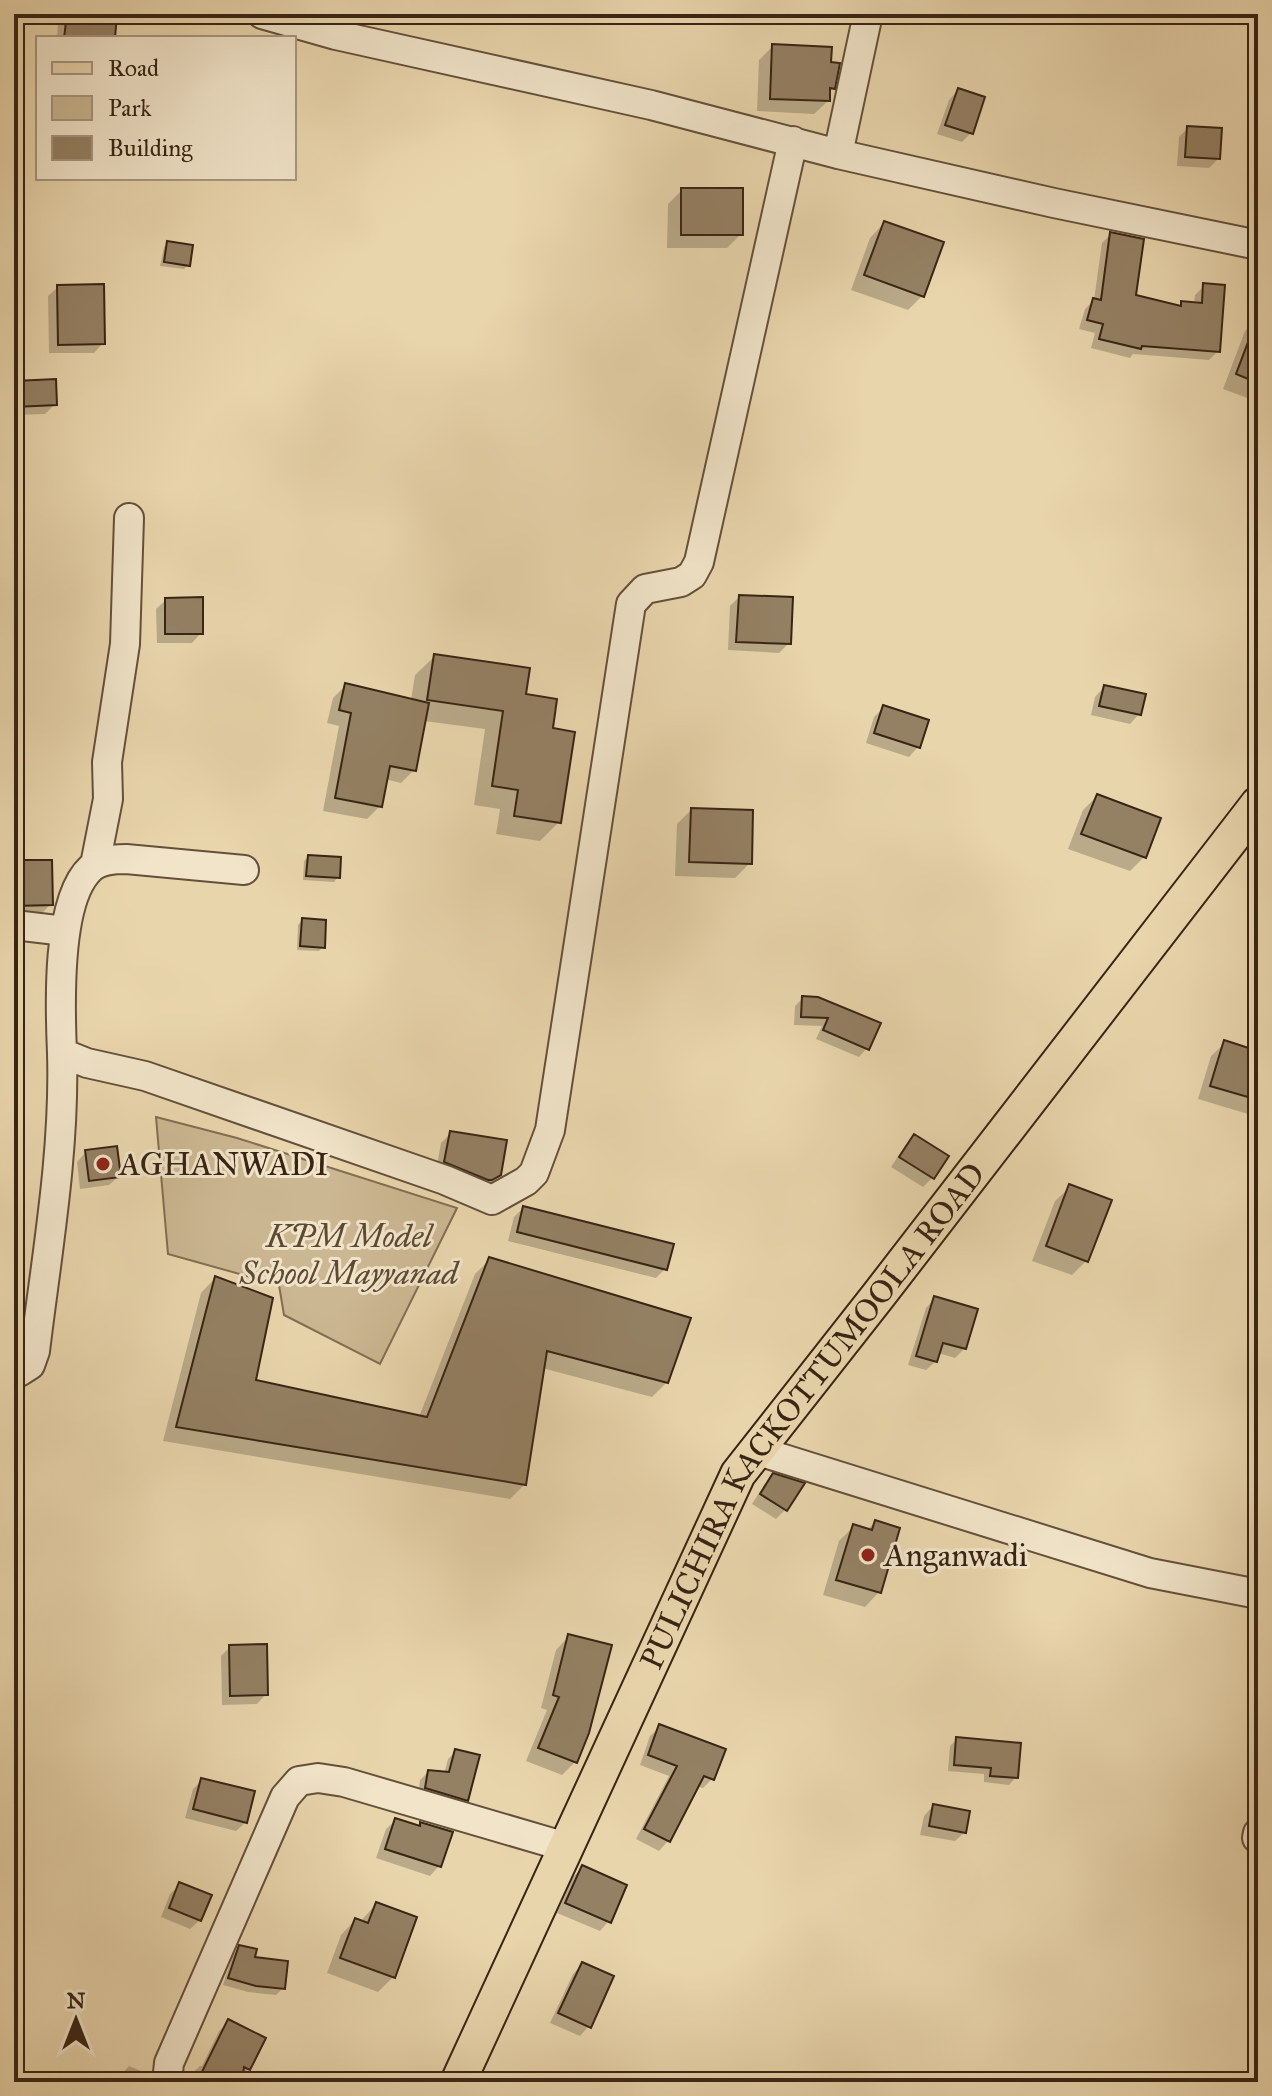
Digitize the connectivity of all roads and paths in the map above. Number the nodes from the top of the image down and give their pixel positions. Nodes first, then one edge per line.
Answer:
1 (262, 14) edge
2 (868, 14) edge
3 (338, 25) edge
4 (793, 141) junction
5 (838, 154) junction
6 (1258, 245) edge
7 (129, 518) dead end
8 (1258, 804) edge
9 (95, 865) junction
10 (244, 870) dead end
11 (14, 925) edge
12 (65, 931) junction
13 (62, 1053) junction
14 (14, 1372) edge
15 (755, 1450) junction
16 (1258, 1594) edge
17 (566, 1847) junction
18 (167, 2082) edge
19 (458, 2082) edge

1 - 3 street
2 - 5 street
3 - 4 street
4 - 5 street
4 - 13 street
5 - 6 street
7 - 9 street
8 - 15 main road, PULICHIRA KACKOTTUMOOLA ROAD
9 - 10 street
9 - 12 street
11 - 12 street
12 - 13 street
13 - 14 street
15 - 16 street
15 - 17 main road, PULICHIRA KACKOTTUMOOLA ROAD
17 - 18 street
17 - 19 main road, PULICHIRA KACKOTTUMOOLA ROAD

